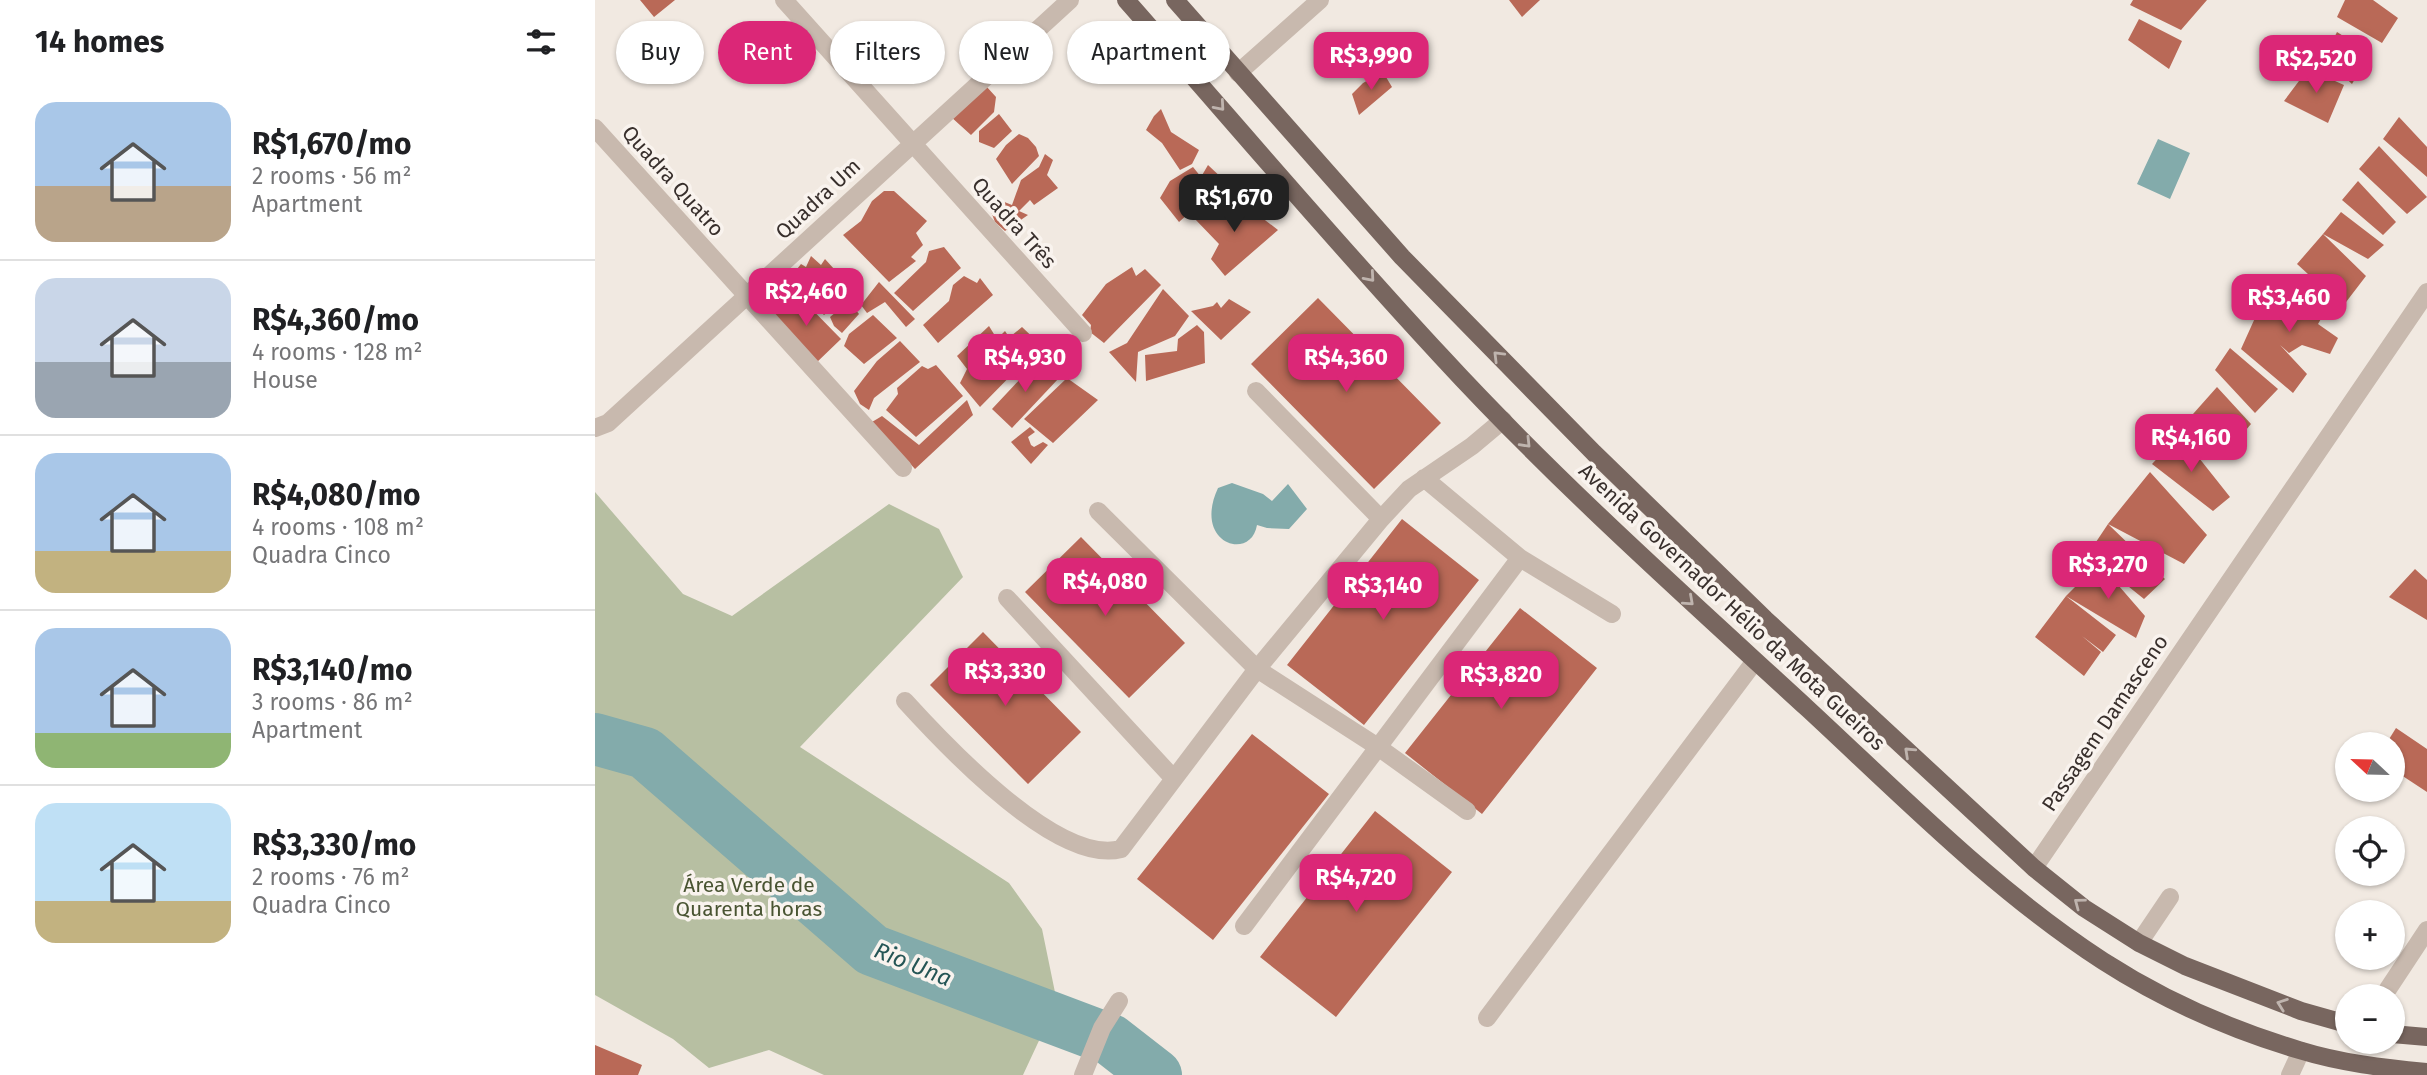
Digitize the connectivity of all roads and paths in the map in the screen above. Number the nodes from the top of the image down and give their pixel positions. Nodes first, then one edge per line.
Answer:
1 (783, 0) edge
2 (1070, 0) edge
3 (1126, 0) edge
4 (1175, 0) edge
5 (1320, 0) edge
6 (1300, 6) edge
7 (1238, 73) junction
8 (595, 128) edge
9 (911, 143) junction
10 (2427, 292) edge
11 (745, 297) junction
12 (1083, 333) dead end
13 (1256, 391) dead end
14 (1503, 420) junction
15 (595, 428) edge
16 (903, 468) dead end
17 (1424, 478) junction
18 (1098, 511) dead end
19 (1381, 519) junction
20 (1520, 558) junction
21 (1007, 598) dead end
22 (1612, 614) dead end
23 (1755, 661) junction
24 (1257, 669) junction
25 (905, 701) dead end
26 (1378, 747) junction
27 (1174, 779) junction
28 (1467, 811) dead end
29 (2034, 868) junction
30 (2170, 897) dead end
31 (1244, 926) dead end
32 (2427, 930) edge
33 (2139, 943) junction
34 (2391, 984) edge
35 (1119, 1001) dead end
36 (1487, 1018) dead end
37 (2335, 1020) edge
38 (2405, 1035) edge
39 (2427, 1037) edge
40 (2301, 1051) junction
41 (2427, 1072) edge
42 (1083, 1075) edge
43 (2290, 1075) edge

1 - 9 street, Quadra Três
2 - 9 street, Quadra Um
3 -> 14 main road, Avenida Governador Hélio da Mota Gueiros
4 - 7 main road, Avenida Governador Hélio da Mota Gueiros
5 - 6 street
6 - 7 street
29 -> 7 main road, Avenida Governador Hélio da Mota Gueiros
8 - 11 street, Quadra Quatro
9 - 11 street, Quadra Um
9 - 12 street, Quadra Três
10 - 29 street, Passagem Damasceno
11 - 15 street, Quadra Um
11 - 16 street, Quadra Quatro
13 - 19 street
14 - 17 street
14 -> 23 main road, Avenida Governador Hélio da Mota Gueiros
17 - 19 street
17 - 20 street
18 - 24 street
19 - 24 street
20 - 22 street
20 - 26 street
21 - 27 street
23 - 36 street
23 - 40 main road, Avenida Governador Hélio da Mota Gueiros
24 - 26 street
24 - 27 street
25 - 27 street
26 - 28 street
26 - 31 street
33 -> 29 main road, Avenida Governador Hélio da Mota Gueiros
30 - 33 street
32 - 34 street
37 -> 33 main road, Avenida Governador Hélio da Mota Gueiros
35 - 42 street
38 - 39 main road
40 - 41 main road, Avenida Governador Hélio da Mota Gueiros
40 - 43 street

